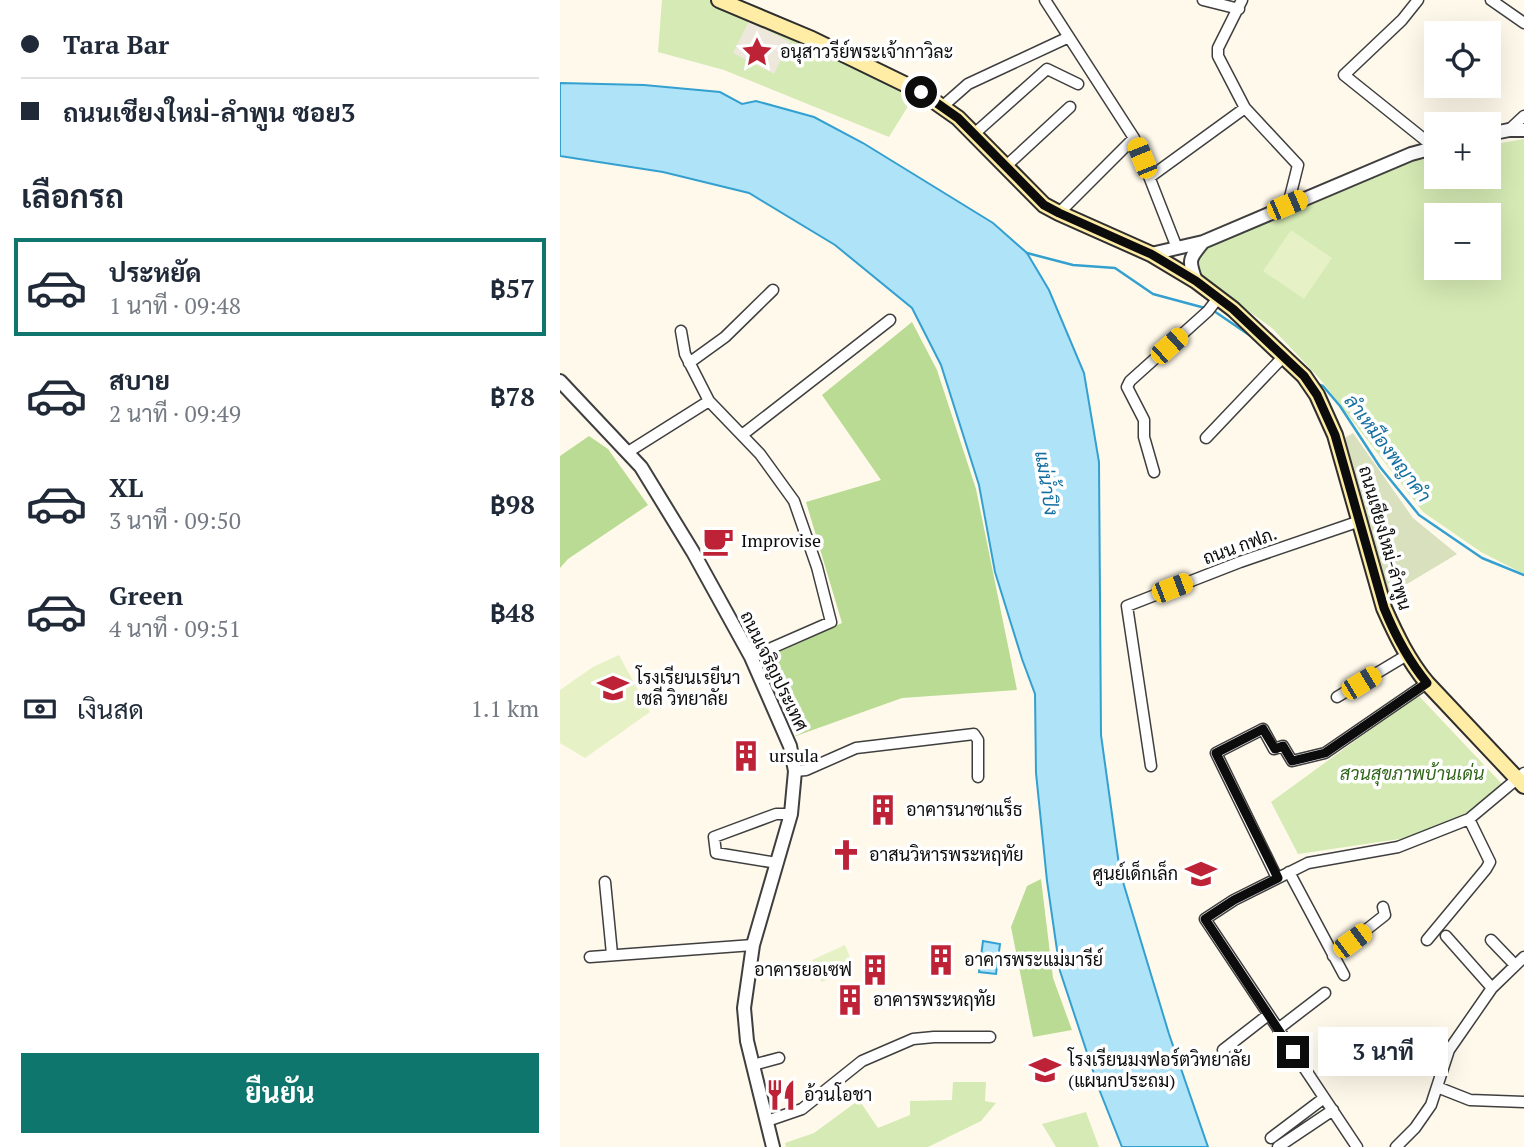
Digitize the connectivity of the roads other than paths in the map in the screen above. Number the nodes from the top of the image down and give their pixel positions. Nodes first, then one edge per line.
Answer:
1 (719, 0) edge
2 (1203, 0) edge
3 (1418, 0) edge
4 (1490, 0) edge
5 (1048, 1) edge
6 (1241, 4) edge
7 (1524, 23) edge
8 (1069, 37) junction
9 (1078, 84) dead end
10 (943, 106) junction
11 (1070, 107) dead end
12 (1245, 108) junction
13 (1524, 116) edge
14 (1509, 130) junction
15 (1524, 130) edge
16 (1501, 132) edge
17 (974, 134) junction
18 (1134, 138) junction
19 (1424, 138) edge
20 (1424, 150) edge
21 (1005, 167) junction
22 (1150, 177) junction
23 (1287, 205) junction
24 (1059, 213) junction
25 (1203, 242) junction
26 (1177, 248) junction
27 (1151, 254) junction
28 (1196, 281) junction
29 (773, 290) dead end
30 (1214, 304) junction
31 (890, 320) dead end
32 (681, 331) dead end
33 (1283, 357) junction
34 (689, 363) junction
35 (560, 381) edge
36 (709, 401) junction
37 (742, 435) junction
38 (1206, 438) dead end
39 (628, 452) junction
40 (1154, 472) dead end
41 (1360, 521) junction
42 (1407, 655) junction
43 (751, 657) junction
44 (1427, 683) junction
45 (1338, 696) dead end
46 (1151, 766) dead end
47 (795, 771) junction
48 (978, 777) dead end
49 (1522, 779) edge
50 (791, 814) junction
51 (1469, 819) junction
52 (777, 863) junction
53 (1289, 872) junction
54 (1278, 878) junction
55 (605, 882) dead end
56 (1383, 907) dead end
57 (1446, 936) dead end
58 (1427, 940) dead end
59 (1491, 940) dead end
60 (753, 945) junction
61 (612, 954) junction
62 (1333, 956) junction
63 (590, 957) dead end
64 (1524, 957) edge
65 (1515, 965) junction
66 (1344, 975) dead end
67 (1492, 988) junction
68 (1325, 993) dead end
69 (1268, 1015) junction
70 (1278, 1029) junction
71 (990, 1037) dead end
72 (1223, 1050) dead end
73 (779, 1058) dead end
74 (753, 1065) junction
75 (1437, 1087) junction
76 (1325, 1098) junction
77 (1524, 1102) edge
78 (1332, 1110) junction
79 (767, 1121) junction
80 (1271, 1138) dead end
81 (773, 1147) edge
82 (1278, 1147) edge
83 (1357, 1147) edge
84 (1396, 1147) edge

1 - 10 main road, ถนนเชียงใหม่-ลำพูน
2 - 6 street
3 - 19 street
4 - 7 street
5 - 8 street
6 - 12 street
8 - 10 street
8 - 18 street
9 - 17 street
10 - 17 main road, ถนนเชียงใหม่-ลำพูน
11 - 21 street
12 - 22 street
12 - 23 street
13 - 14 street
14 - 15 street
14 - 16 street
17 - 21 main road, ถนนเชียงใหม่-ลำพูน
18 - 22 street
18 - 24 street
20 - 23 street
21 - 24 main road, ถนนเชียงใหม่-ลำพูน
22 - 26 street
23 - 25 street
24 - 27 main road, ถนนเชียงใหม่-ลำพูน
25 - 26 street
25 - 28 street
26 - 27 street
27 - 28 main road, ถนนเชียงใหม่-ลำพูน
28 - 30 main road, ถนนเชียงใหม่-ลำพูน
29 - 34 street
30 - 33 main road, ถนนเชียงใหม่-ลำพูน
30 - 40 street
31 - 37 street
32 - 34 street
33 - 38 street
33 - 41 main road, ถนนเชียงใหม่-ลำพูน
34 - 36 street
35 - 39 street, ถนนเจริญประเทศ
36 - 37 street
36 - 39 street
37 - 43 street
39 - 43 street, ถนนเจริญประเทศ
41 - 42 main road, ถนนเชียงใหม่-ลำพูน
41 - 46 street, ถนน กฟภ.
42 - 44 main road, ถนนเชียงใหม่-ลำพูน
42 - 45 street
43 - 47 street, ถนนเจริญประเทศ
44 - 49 main road, ถนนเชียงใหม่-ลำพูน
44 - 54 street
47 - 48 street
47 - 50 street, ถนนเจริญประเทศ
49 - 51 street
50 - 52 street, ถนนเจริญประเทศ
50 - 52 street
51 - 53 street
51 - 58 street
52 - 60 street, ถนนเจริญประเทศ
53 - 54 street
53 - 62 street
54 - 69 street
55 - 61 street
56 - 62 street
57 - 67 street
59 - 65 street
60 - 61 street
60 - 74 street, ถนนเจริญประเทศ
61 - 63 street
62 - 66 street
64 - 65 street
65 - 67 street
67 - 75 street
68 - 70 street
69 - 70 street
69 - 72 street
70 - 76 street
71 - 79 street
73 - 74 street
74 - 79 street, ถนนเจริญประเทศ
75 - 77 street
75 - 84 street
76 - 78 street
76 - 80 street
78 - 82 street
78 - 83 street
79 - 81 street, ถนนเจริญประเทศ

